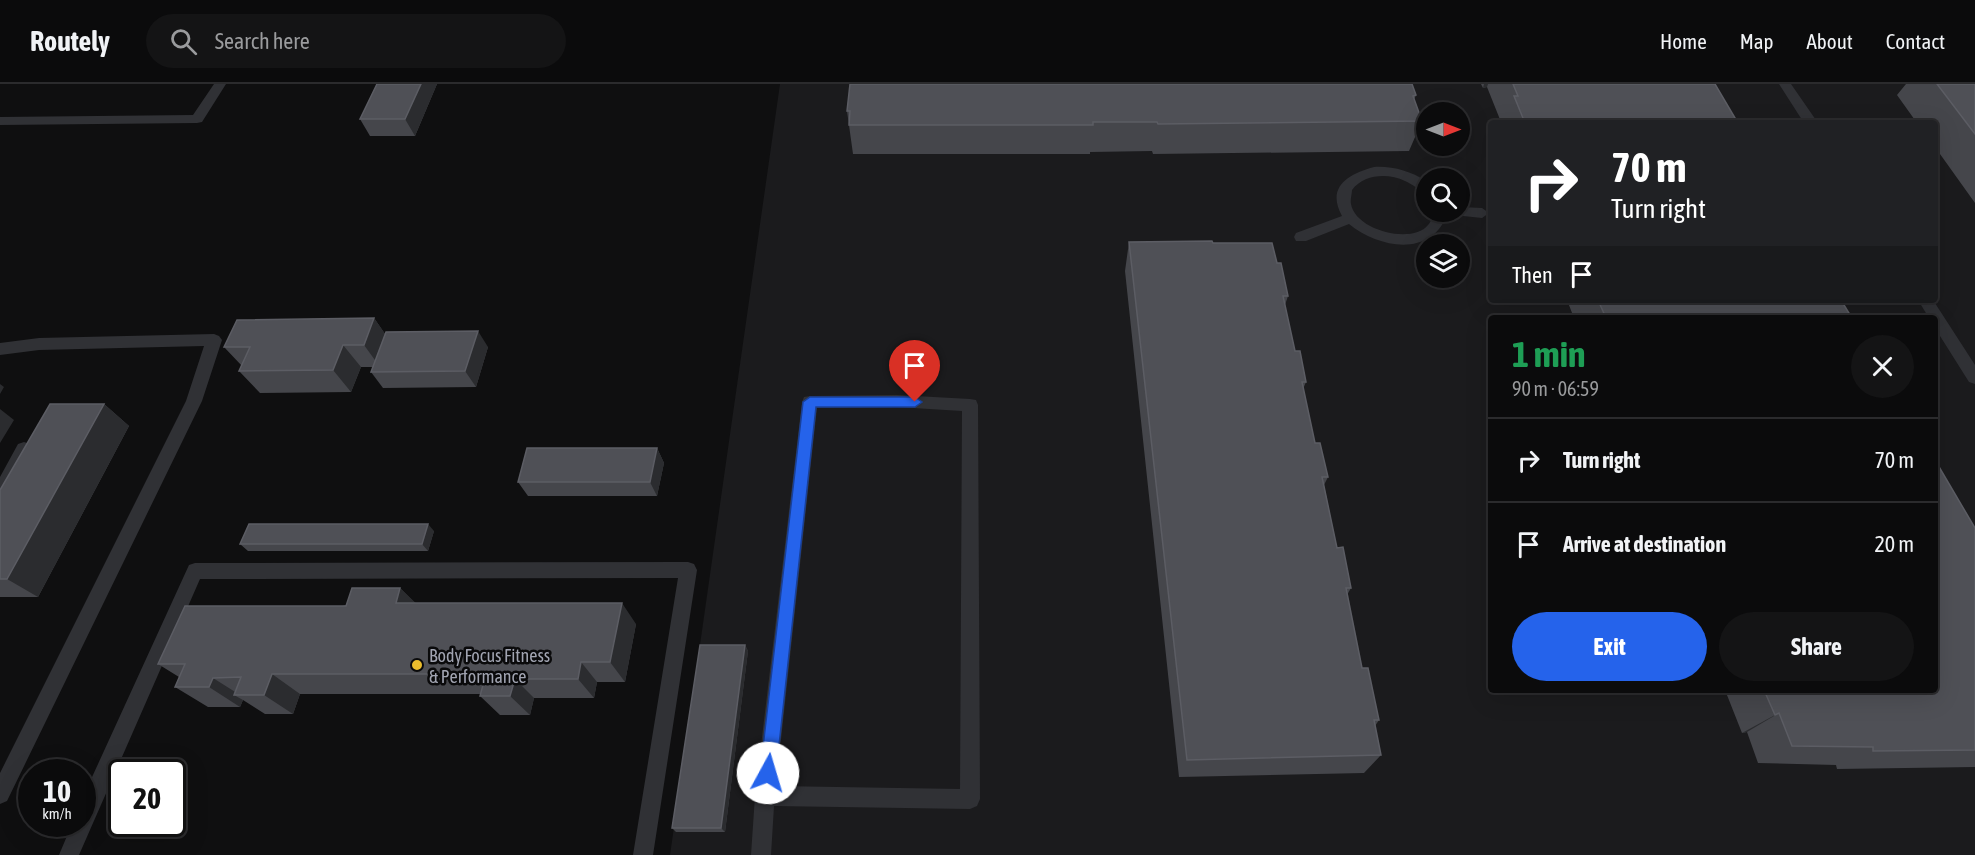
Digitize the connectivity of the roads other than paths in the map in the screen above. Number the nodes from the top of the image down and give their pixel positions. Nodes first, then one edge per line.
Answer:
1 (220, 84) edge
2 (1785, 84) edge
3 (1808, 120) edge
4 (0, 121) edge
5 (1416, 181) edge
6 (1470, 212) edge
7 (1482, 213) dead end
8 (1351, 218) junction
9 (1437, 222) edge
10 (1301, 237) dead end
11 (1938, 320) edge
12 (0, 349) edge
13 (1975, 378) edge
14 (24, 449) edge
15 (0, 492) edge
16 (96, 792) edge
17 (0, 794) edge
18 (765, 796) junction
19 (76, 837) edge
20 (69, 855) edge
21 (643, 855) edge
22 (760, 855) edge

1 - 4 lane
2 - 3 lane
5 - 8 lane
6 - 7 lane
8 - 9 lane
8 - 10 lane
11 - 13 lane
12 - 17 lane
14 - 15 lane
16 - 21 lane
18 - 18 lane
18 - 22 lane
19 - 20 lane

